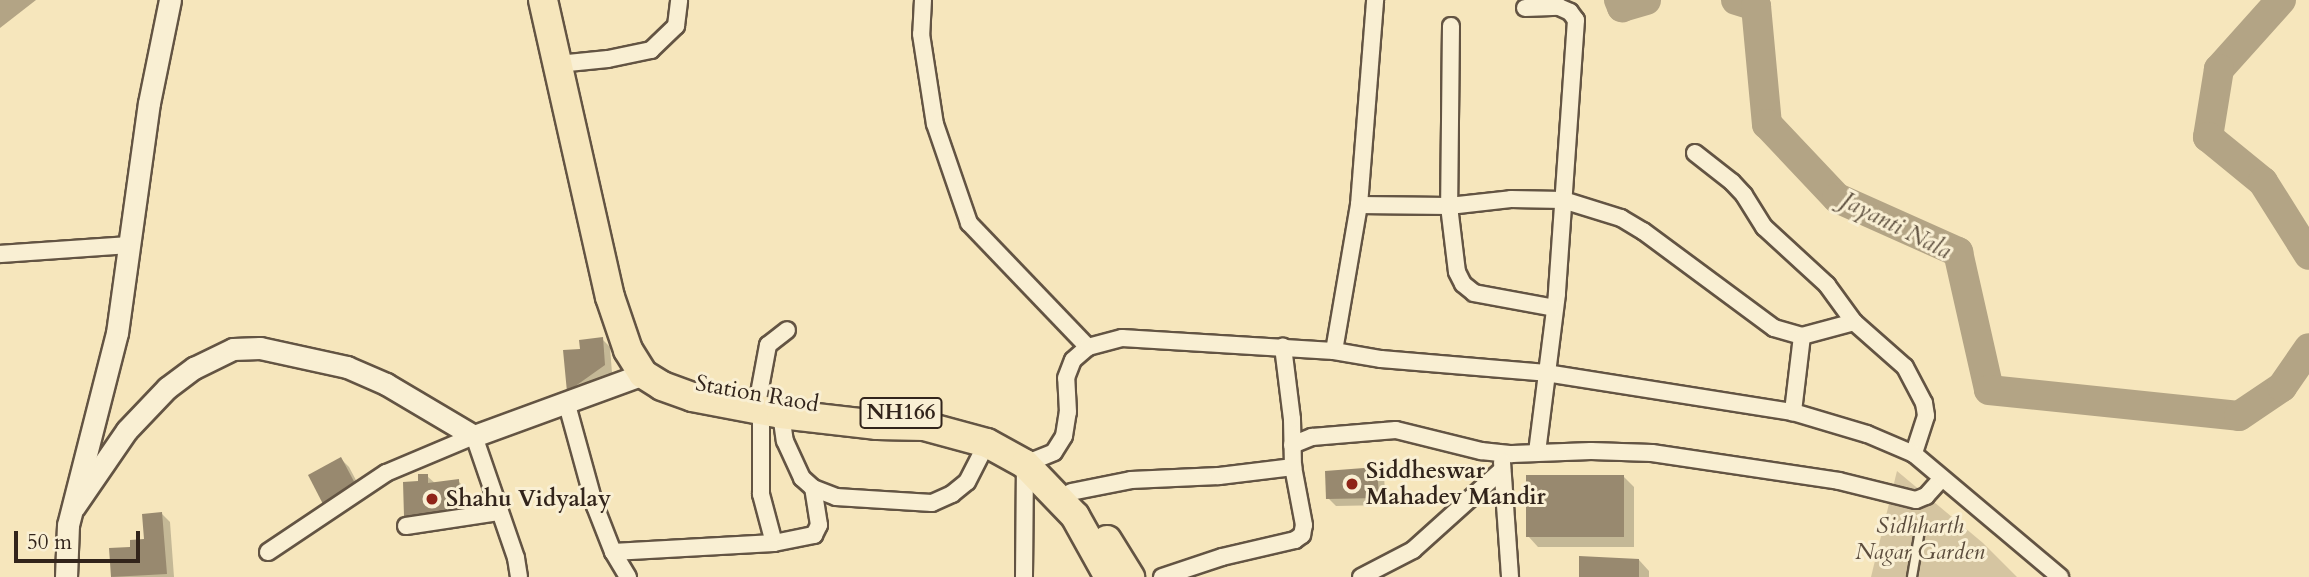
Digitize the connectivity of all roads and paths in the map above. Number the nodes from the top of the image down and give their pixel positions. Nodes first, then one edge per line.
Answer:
1 (170, 0) edge
2 (543, 0) edge
3 (558, 0) edge
4 (679, 0) edge
5 (923, 0) edge
6 (1375, 0) edge
7 (1525, 8) dead end
8 (1451, 26) dead end
9 (564, 63) junction
10 (1695, 153) dead end
11 (1563, 200) junction
12 (1359, 205) junction
13 (1449, 206) junction
14 (129, 245) junction
15 (0, 254) edge
16 (1555, 308) junction
17 (1854, 322) junction
18 (787, 330) dead end
19 (1802, 336) junction
20 (1088, 347) junction
21 (1283, 347) junction
22 (1334, 351) junction
23 (649, 367) junction
24 (1546, 373) junction
25 (566, 401) junction
26 (767, 408) junction
27 (1793, 412) junction
28 (474, 436) junction
29 (987, 443) junction
30 (1292, 445) junction
31 (1537, 452) junction
32 (1501, 453) junction
33 (1914, 454) junction
34 (792, 460) junction
35 (1031, 460) junction
36 (761, 465) junction
37 (1293, 467) junction
38 (1502, 470) junction
39 (1942, 478) junction
40 (813, 488) junction
41 (1071, 492) junction
42 (74, 507) junction
43 (500, 512) junction
44 (406, 526) dead end
45 (1920, 530) dead end
46 (774, 542) junction
47 (268, 552) dead end
48 (613, 552) junction
49 (66, 577) edge
50 (519, 577) edge
51 (628, 577) edge
52 (1024, 577) edge
53 (1108, 577) edge
54 (1130, 577) edge
55 (1162, 577) edge
56 (1361, 577) edge
57 (1510, 577) edge
58 (1912, 577) edge
59 (2060, 577) edge

1 - 14 street
2 - 9 highway
3 - 9 highway
4 - 9 street
5 - 20 street
6 - 12 street
7 - 11 street
8 - 13 street
9 - 23 highway
10 - 17 street
11 - 13 street
11 - 16 street
11 - 19 street
12 - 13 street
12 - 22 street
13 - 16 street
14 - 15 street
14 - 42 street
16 - 24 street
17 - 19 street
17 - 33 street
18 - 26 street
19 - 27 street
20 - 21 street
20 - 35 street
21 - 22 street
21 - 30 street
22 - 24 street
23 - 25 street
23 - 26 highway, NH166
24 - 27 street
24 - 31 street
25 - 28 street
25 - 48 street
26 - 29 highway, NH166
26 - 34 street
26 - 35 highway, Station Raod / NH166
26 - 36 street
27 - 33 street
28 - 42 street
28 - 43 street
28 - 47 street
29 - 35 highway, NH166
29 - 40 street
30 - 32 street
30 - 37 street
31 - 32 street
31 - 39 street
32 - 38 street
33 - 39 street
34 - 36 street
34 - 40 street
35 - 41 highway, Station Raod / NH166
35 - 52 street
35 - 53 highway, NH166
36 - 46 street
37 - 41 street
37 - 55 street
38 - 56 street
38 - 57 street
39 - 59 street
40 - 46 street
41 - 54 highway, Station Raod / NH166
42 - 49 street
43 - 44 street
43 - 50 street
45 - 58 lane
46 - 48 street
48 - 51 street

